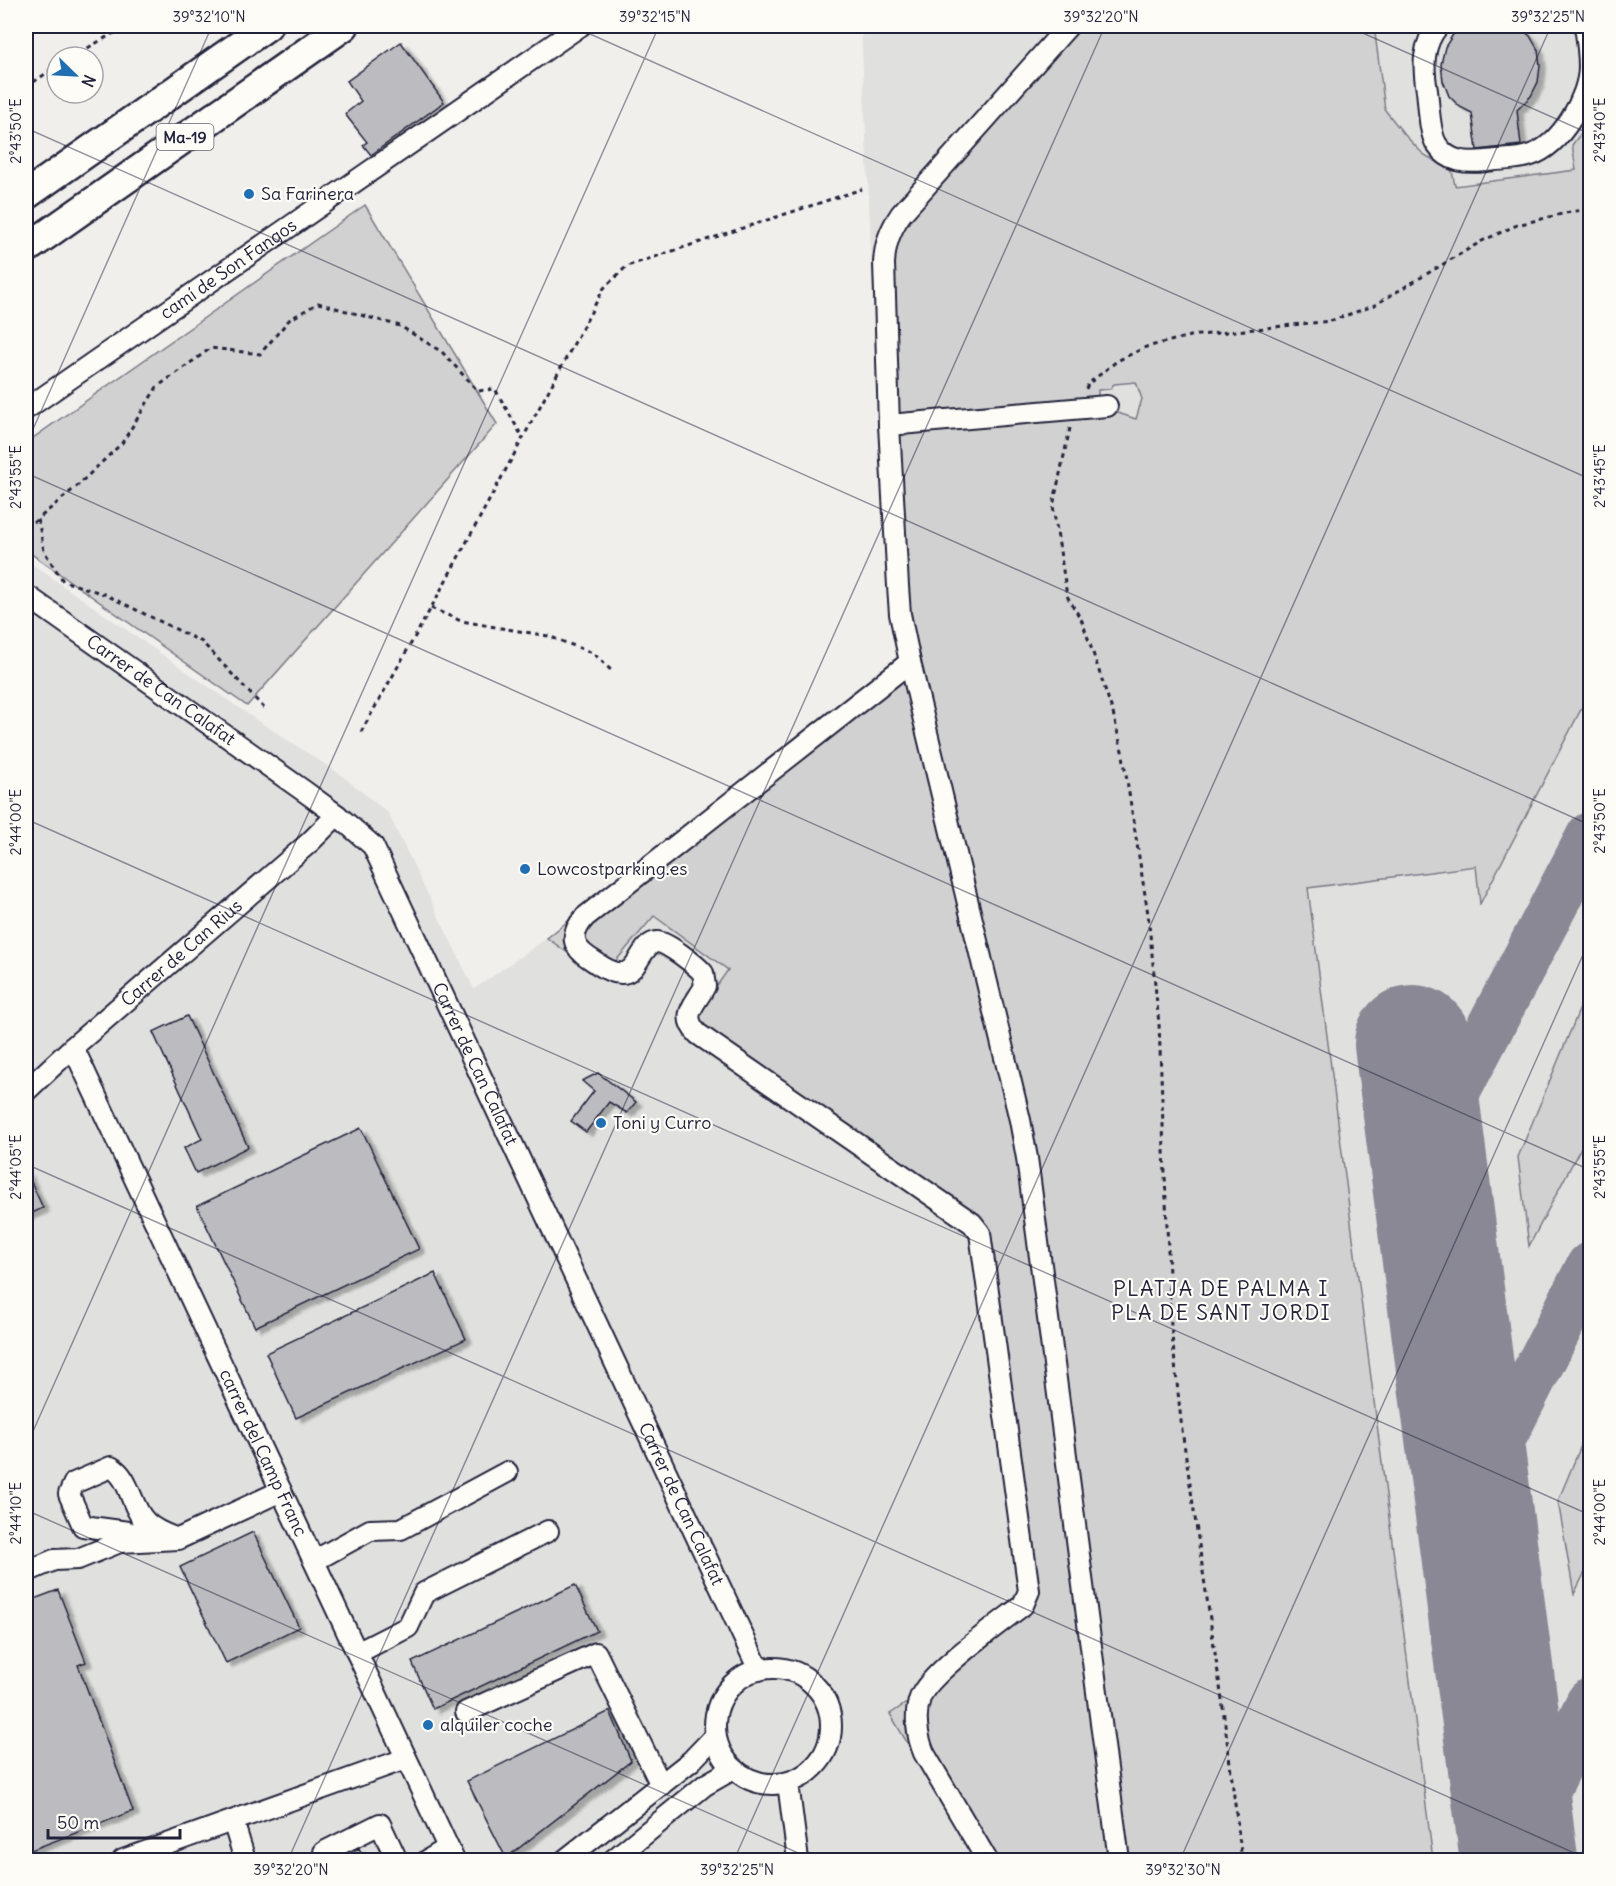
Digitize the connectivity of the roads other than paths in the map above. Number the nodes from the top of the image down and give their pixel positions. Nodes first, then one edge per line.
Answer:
1 (267, 26) edge
2 (344, 26) edge
3 (580, 26) edge
4 (1068, 26) edge
5 (1438, 26) edge
6 (1585, 26) edge
7 (26, 195) edge
8 (26, 249) edge
9 (1107, 406) dead end
10 (26, 409) edge
11 (889, 425) junction
12 (26, 595) edge
13 (910, 662) junction
14 (337, 815) junction
15 (73, 1047) junction
16 (26, 1091) edge
17 (507, 1472) dead end
18 (281, 1491) junction
19 (548, 1531) dead end
20 (178, 1539) junction
21 (150, 1540) junction
22 (314, 1561) junction
23 (26, 1572) edge
24 (357, 1653) junction
25 (759, 1670) junction
26 (466, 1712) dead end
27 (715, 1736) junction
28 (405, 1759) junction
29 (733, 1769) junction
30 (788, 1782) junction
31 (660, 1785) junction
32 (233, 1821) junction
33 (451, 1854) edge
34 (123, 1860) edge
35 (245, 1860) edge
36 (327, 1860) edge
37 (397, 1860) edge
38 (429, 1860) edge
39 (564, 1860) edge
40 (613, 1860) edge
41 (798, 1860) edge
42 (987, 1860) edge
43 (1119, 1860) edge

1 - 7 highway, Ma-19
2 - 8 highway, Ma-19
3 - 10 street, camí de Son Fangos
4 - 11 street
5 - 6 street
9 - 11 street
11 - 13 street
12 - 14 street, Carrer de Can Calafat
13 - 42 street
13 - 43 street
14 - 15 street, Carrer de Can Rius
14 - 25 street, Carrer de Can Calafat
15 - 16 street, Carrer de Can Rius
15 - 18 street, carrer del Camp Franc
17 - 22 street
18 - 20 street
18 - 22 street, carrer del Camp Franc
19 - 24 street
20 - 21 street
20 - 21 street
21 - 23 street
22 - 24 street, carrer del Camp Franc
24 - 28 street, carrer del Camp Franc
25 - 27 street
25 - 30 street
26 - 31 street
27 - 29 street
27 - 31 street
28 - 32 street
28 - 33 street, carrer del Camp Franc
29 - 30 street
29 - 40 street
30 - 41 street
31 - 39 street
32 - 34 street
32 - 35 street
33 - 38 street
36 - 37 street

